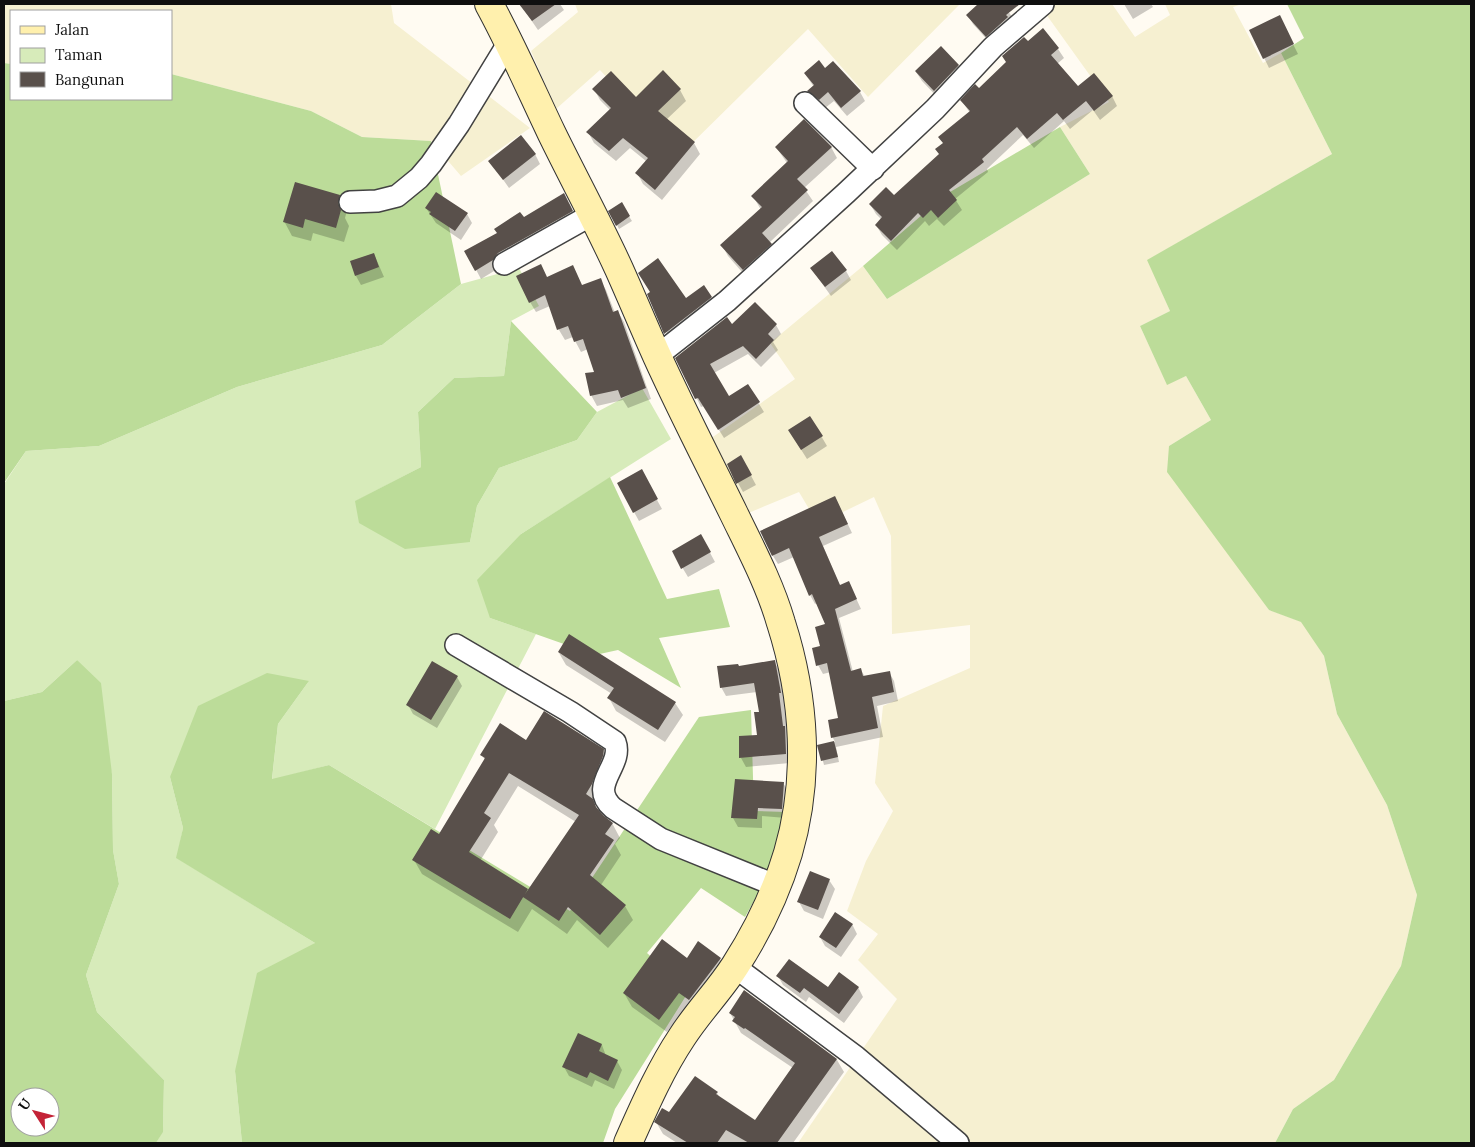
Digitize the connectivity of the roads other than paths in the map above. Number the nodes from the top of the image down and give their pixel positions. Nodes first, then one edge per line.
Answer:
1 (489, 4) edge
2 (1043, 4) edge
3 (509, 42) junction
4 (805, 103) dead end
5 (873, 169) junction
6 (350, 202) dead end
7 (593, 214) junction
8 (504, 264) dead end
9 (657, 356) junction
10 (456, 645) dead end
11 (777, 886) junction
12 (734, 967) junction
13 (628, 1143) edge
14 (958, 1143) edge

1 - 3 street
2 - 5 street
3 - 6 street
3 - 7 street
4 - 5 street
5 - 9 street
7 - 8 street
7 - 9 street
9 - 11 street
10 - 11 street
11 - 12 street
12 - 13 street
12 - 14 street

